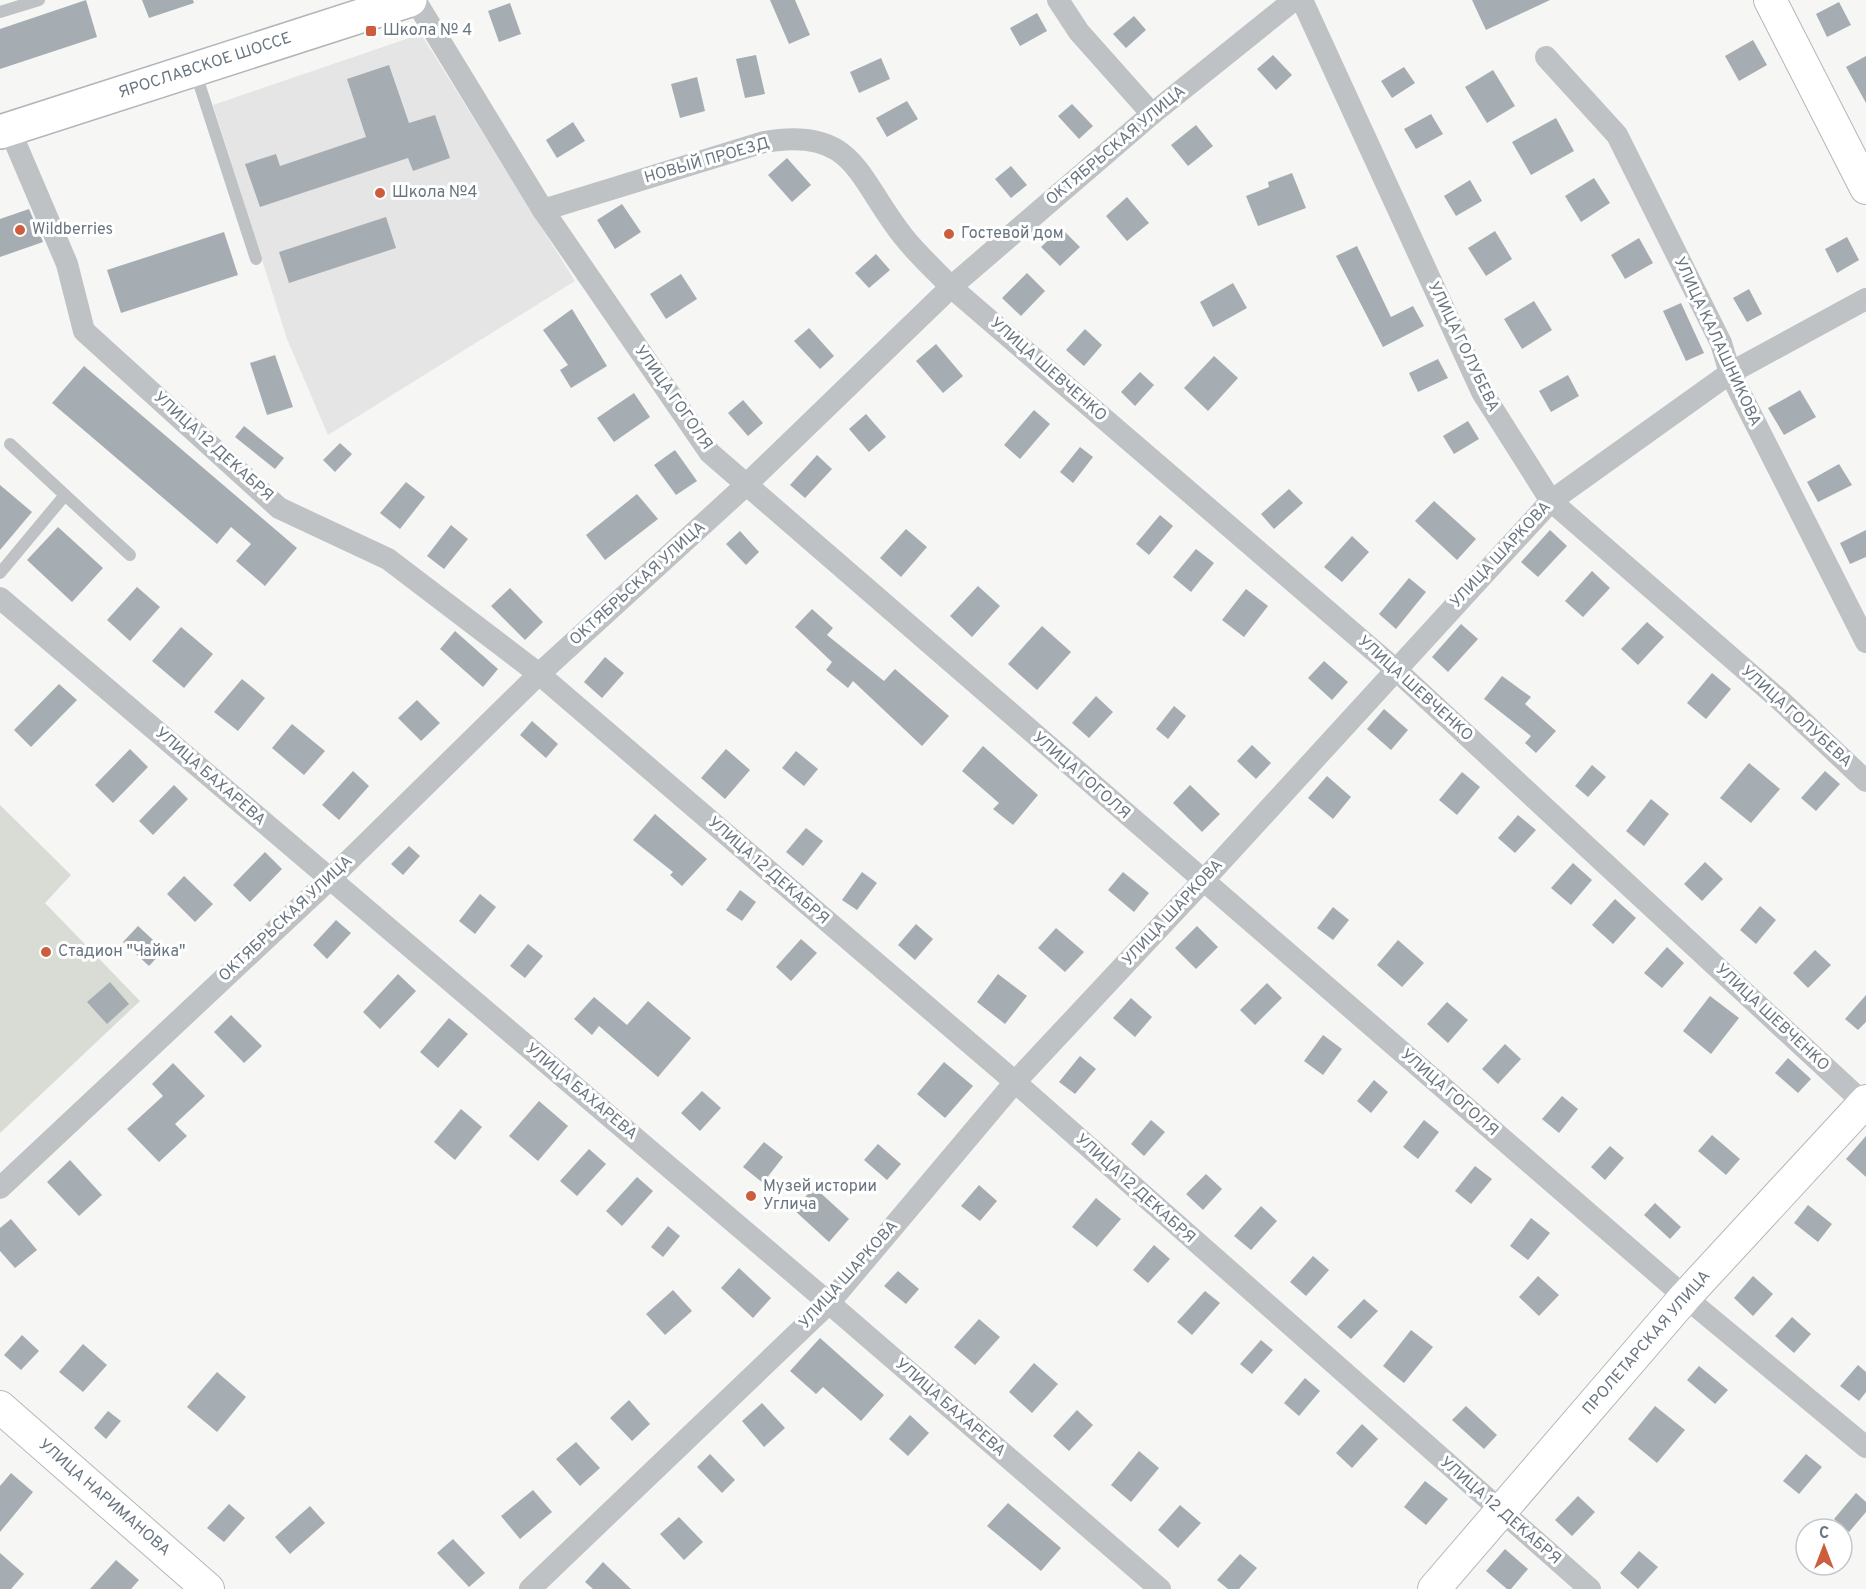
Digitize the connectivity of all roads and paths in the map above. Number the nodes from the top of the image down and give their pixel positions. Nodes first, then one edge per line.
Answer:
1 (39, 0) edge
2 (413, 0) edge
3 (1058, 0) edge
4 (1294, 0) edge
5 (1302, 0) edge
6 (1770, 0) edge
7 (0, 12) edge
8 (1546, 57) dead end
9 (194, 70) junction
10 (1152, 114) junction
11 (5, 130) edge
12 (1866, 188) edge
13 (543, 210) junction
14 (256, 259) dead end
15 (951, 287) junction
16 (1866, 299) edge
17 (1730, 373) junction
18 (10, 444) dead end
19 (745, 486) junction
20 (65, 495) junction
21 (1551, 501) junction
22 (130, 555) dead end
23 (0, 573) edge
24 (0, 598) edge
25 (1866, 642) edge
26 (1395, 669) junction
27 (539, 674) junction
28 (1866, 781) edge
29 (330, 879) junction
30 (1203, 881) junction
31 (1015, 1082) junction
32 (1865, 1103) edge
33 (0, 1188) edge
34 (1685, 1297) junction
35 (829, 1303) junction
36 (0, 1407) edge
37 (1866, 1447) edge
38 (1501, 1513) junction
39 (208, 1589) edge
40 (530, 1589) edge
41 (1160, 1589) edge
42 (1434, 1589) edge
43 (1590, 1589) edge

1 - 7 lane
2 - 9 main road, ЯРОСЛАВСКОЕ ШОССЕ
2 - 13 street, УЛИЦА ГОГОЛЯ
3 - 10 street
4 - 10 street, ОКТЯБРЬСКАЯ УЛИЦА
5 - 21 street, УЛИЦА ГОЛУБЕВА
6 - 12 main road
8 - 17 street, УЛИЦА КАЛАШНИКОВА
9 - 11 main road, ЯРОСЛАВСКОЕ ШОССЕ
9 - 14 lane
10 - 15 street, ОКТЯБРЬСКАЯ УЛИЦА
11 - 27 street, УЛИЦА 12 ДЕКАБРЯ
13 - 15 street, НОВЫЙ ПРОЕЗД
13 - 19 street, УЛИЦА ГОГОЛЯ
15 - 19 street, ОКТЯБРЬСКАЯ УЛИЦА
15 - 26 street, УЛИЦА ШЕВЧЕНКО
16 - 17 street, УЛИЦА ШАРКОВА
17 - 21 street, УЛИЦА ШАРКОВА
17 - 25 street, УЛИЦА КАЛАШНИКОВА
18 - 20 lane
19 - 27 street, ОКТЯБРЬСКАЯ УЛИЦА
19 - 30 street, УЛИЦА ГОГОЛЯ
20 - 22 lane
20 - 23 lane
21 - 26 street, УЛИЦА ШАРКОВА
21 - 28 street, УЛИЦА ГОЛУБЕВА
24 - 29 street, УЛИЦА БАХАРЕВА
26 - 30 street, УЛИЦА ШАРКОВА
26 - 32 street, УЛИЦА ШЕВЧЕНКО
27 - 29 street, ОКТЯБРЬСКАЯ УЛИЦА
27 - 31 street, УЛИЦА 12 ДЕКАБРЯ
29 - 33 street, ОКТЯБРЬСКАЯ УЛИЦА
29 - 35 street, УЛИЦА БАХАРЕВА
30 - 31 street, УЛИЦА ШАРКОВА
30 - 34 street, УЛИЦА ГОГОЛЯ
31 - 35 street, УЛИЦА ШАРКОВА
31 - 38 street, УЛИЦА 12 ДЕКАБРЯ
32 - 34 main road, ПРОЛЕТАРСКАЯ УЛИЦА
34 - 37 street, УЛИЦА ГОГОЛЯ
34 - 38 main road, ПРОЛЕТАРСКАЯ УЛИЦА
35 - 40 street, УЛИЦА ШАРКОВА
35 - 41 street, УЛИЦА БАХАРЕВА
36 - 39 main road, УЛИЦА НАРИМАНОВА
38 - 42 main road, ПРОЛЕТАРСКАЯ УЛИЦА
38 - 43 street, УЛИЦА 12 ДЕКАБРЯ

